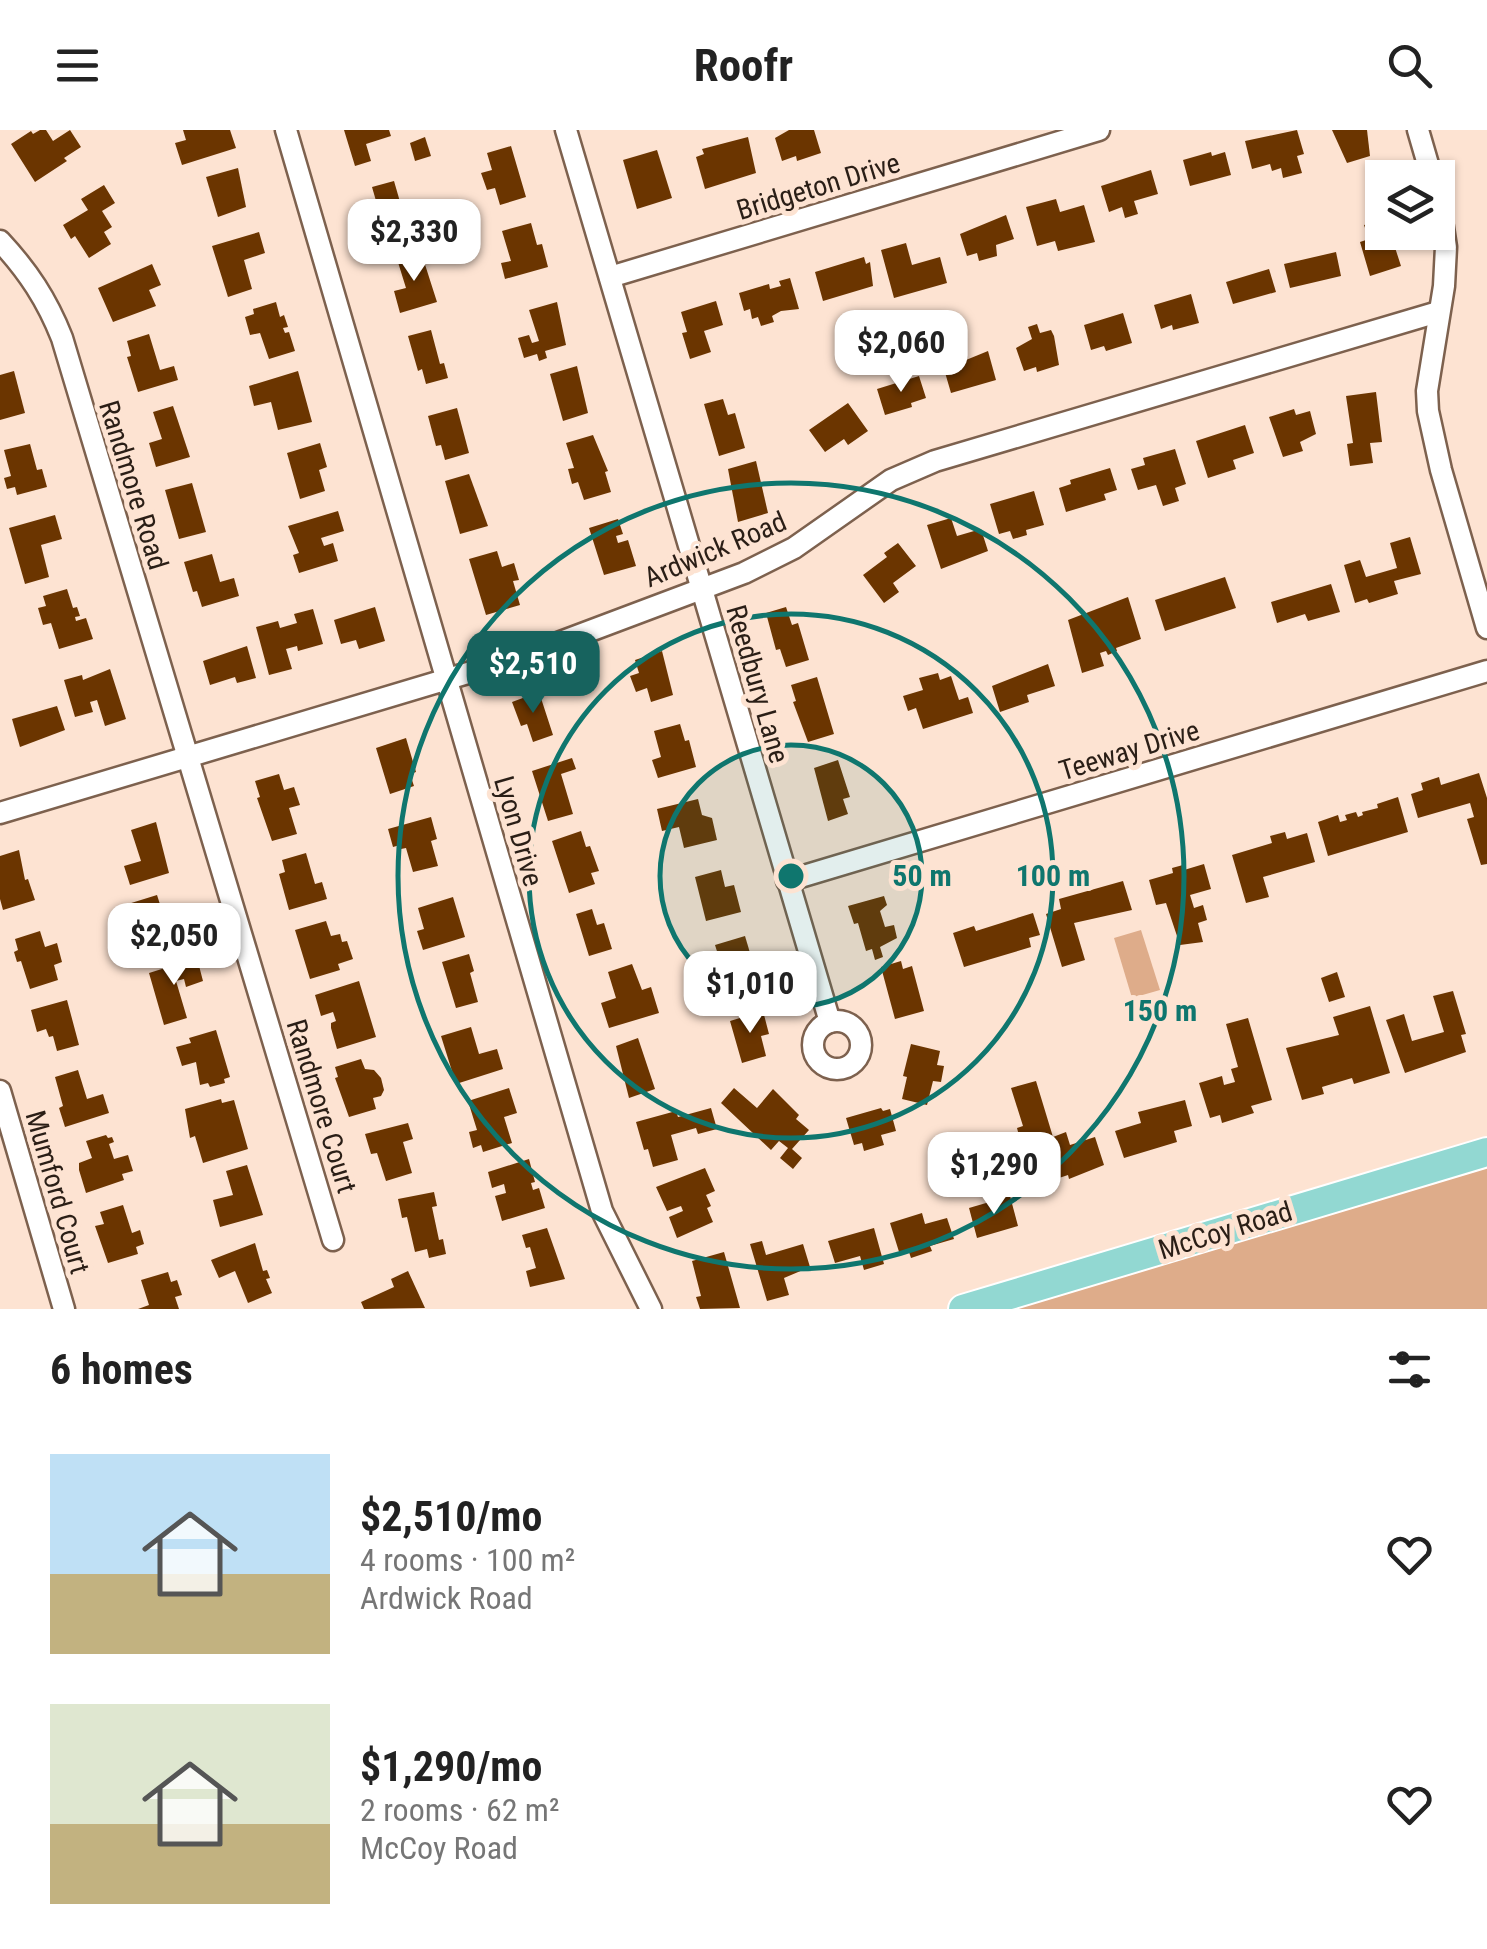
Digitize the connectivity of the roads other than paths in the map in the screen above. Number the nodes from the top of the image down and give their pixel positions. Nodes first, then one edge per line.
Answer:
1 (286, 130) edge
2 (566, 130) edge
3 (1099, 130) edge
4 (1418, 130) edge
5 (1427, 160) edge
6 (0, 242) edge
7 (1446, 250) edge
8 (610, 277) junction
9 (1438, 312) junction
10 (702, 588) junction
11 (1487, 628) edge
12 (1487, 671) edge
13 (446, 682) junction
14 (188, 759) junction
15 (0, 813) edge
16 (787, 881) junction
17 (830, 1022) dead end
18 (0, 1091) edge
19 (1487, 1152) edge
20 (333, 1240) dead end
21 (64, 1309) edge
22 (651, 1309) edge
23 (963, 1309) edge

1 - 13 street, Lyon Drive
2 - 8 street, Reedbury Lane
3 - 8 street, Bridgeton Drive
4 - 5 street
6 - 14 street, Randmore Road
7 - 9 street
8 - 10 street, Reedbury Lane
9 - 10 street, Ardwick Road
9 - 11 street
10 - 13 street, Ardwick Road
10 - 16 street, Reedbury Lane
12 - 16 street, Teeway Drive
13 - 14 street, Ardwick Road
13 - 22 street, Lyon Drive
14 - 15 street, Ardwick Road
14 - 20 street, Randmore Court
16 - 17 street, Reedbury Lane
18 - 21 street, Mumford Court
19 - 23 main road, McCoy Road

